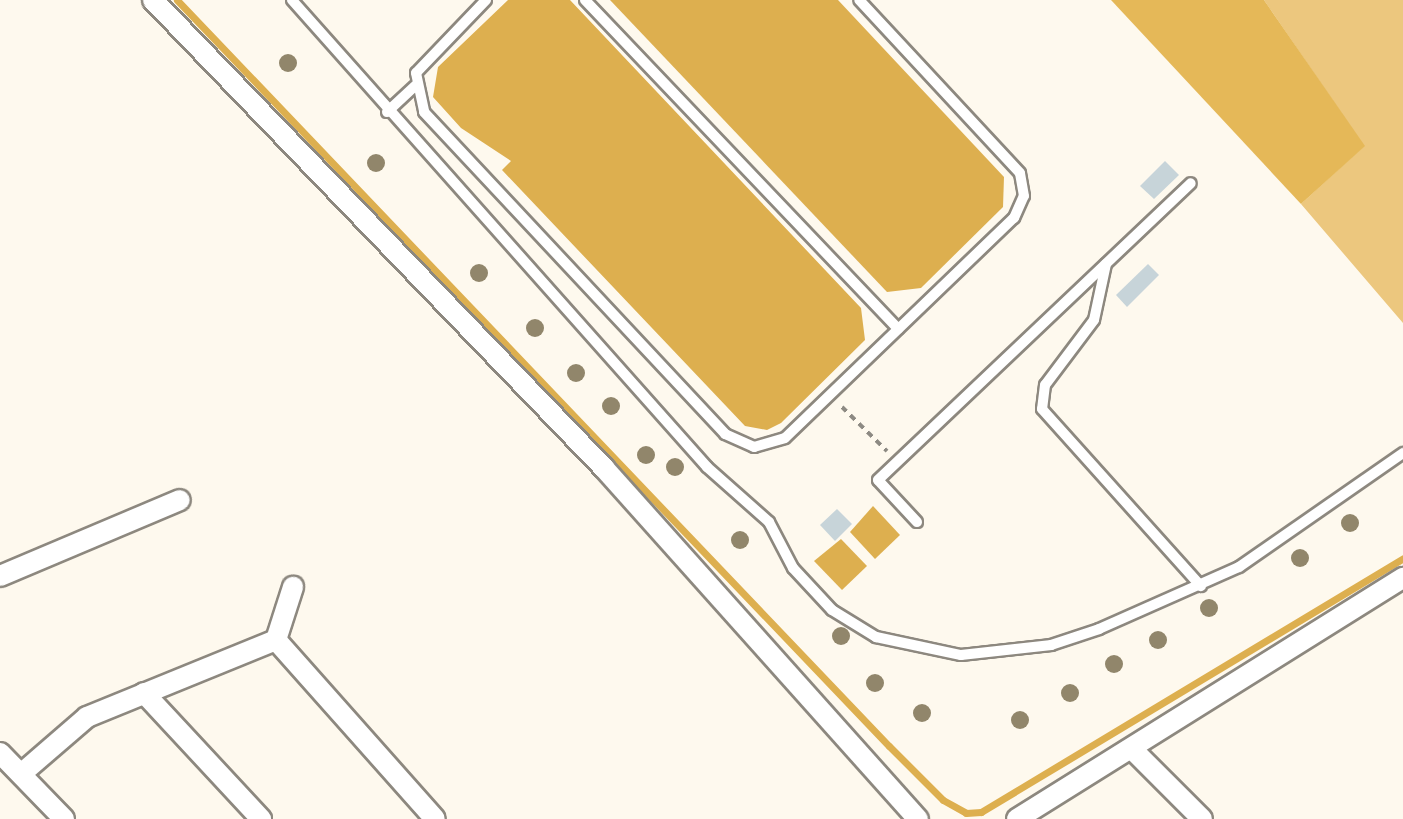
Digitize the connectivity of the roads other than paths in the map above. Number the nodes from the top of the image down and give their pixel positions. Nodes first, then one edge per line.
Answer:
1 (153, 0) edge
2 (292, 0) edge
3 (486, 0) edge
4 (585, 0) edge
5 (859, 0) edge
6 (415, 86) junction
7 (387, 112) junction
8 (1191, 183) dead end
9 (1106, 264) junction
10 (898, 329) junction
11 (1403, 453) edge
12 (180, 500) dead end
13 (917, 522) dead end
14 (0, 576) edge
15 (1403, 578) edge
16 (1201, 586) junction
17 (293, 587) dead end
18 (276, 640) junction
19 (144, 693) junction
20 (1134, 751) junction
21 (0, 753) edge
22 (21, 774) junction
23 (64, 819) edge
24 (261, 819) edge
25 (435, 819) edge
26 (918, 819) edge
27 (1017, 819) edge
28 (1202, 819) edge

1 - 26 street
2 - 7 lane
3 - 6 lane
4 - 10 lane
5 - 10 lane
6 - 7 lane
6 - 10 lane
7 - 16 lane
8 - 9 lane
9 - 13 lane
9 - 16 lane
11 - 16 lane
12 - 14 street
15 - 20 street
17 - 18 street
18 - 19 street
18 - 25 street
19 - 22 street
19 - 24 street
20 - 27 street
20 - 28 street
21 - 22 street
22 - 23 street

